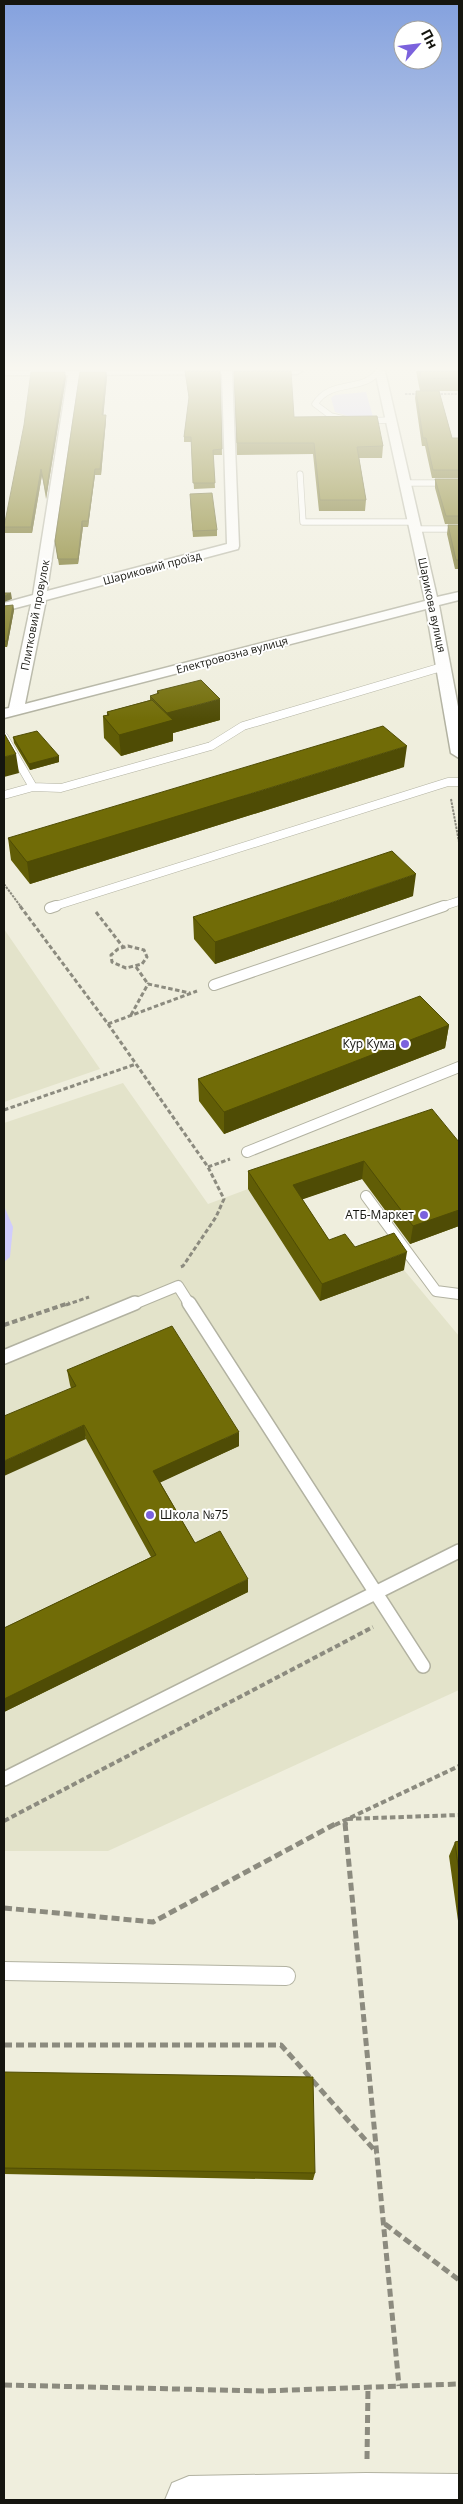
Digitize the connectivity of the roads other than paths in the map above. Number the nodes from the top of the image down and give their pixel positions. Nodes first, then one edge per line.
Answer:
1 (56, 488) edge
2 (233, 488) edge
3 (301, 488) edge
4 (407, 488) edge
5 (415, 525) junction
6 (459, 528) edge
7 (458, 597) edge
8 (39, 599) junction
9 (432, 603) junction
10 (4, 607) edge
11 (445, 666) junction
12 (10, 713) edge
13 (4, 737) edge
14 (459, 753) edge
15 (459, 782) edge
16 (33, 787) junction
17 (4, 795) edge
18 (459, 901) edge
19 (50, 908) dead end
20 (214, 985) road end
21 (459, 1067) edge
22 (247, 1152) dead end
23 (366, 1196) dead end
24 (459, 1294) edge
25 (4, 1357) edge
26 (459, 1551) edge
27 (374, 1593) junction
28 (423, 1666) dead end
29 (4, 1779) edge
30 (4, 1971) edge
31 (286, 1976) dead end
32 (459, 2498) edge
33 (188, 2500) edge

1 - 8 street, Плитковий провулок
2 - 8 street, Шариковий проїзд
3 - 5 lane
4 - 5 street, Шарикова вулиця
5 - 6 lane
5 - 9 street, Шарикова вулиця
7 - 9 street, Електровозна вулиця
8 - 10 street, Шариковий проїзд
8 - 12 street, Плитковий провулок
9 - 11 street, Шарикова вулиця
9 - 12 street, Електровозна вулиця
11 - 14 street, Шарикова вулиця
11 - 16 lane
13 - 16 lane
15 - 19 lane
16 - 17 lane
18 - 20 lane
21 - 22 lane
23 - 24 lane
25 - 27 lane
26 - 27 lane
27 - 28 lane
27 - 29 lane
30 - 31 lane
32 - 33 street

